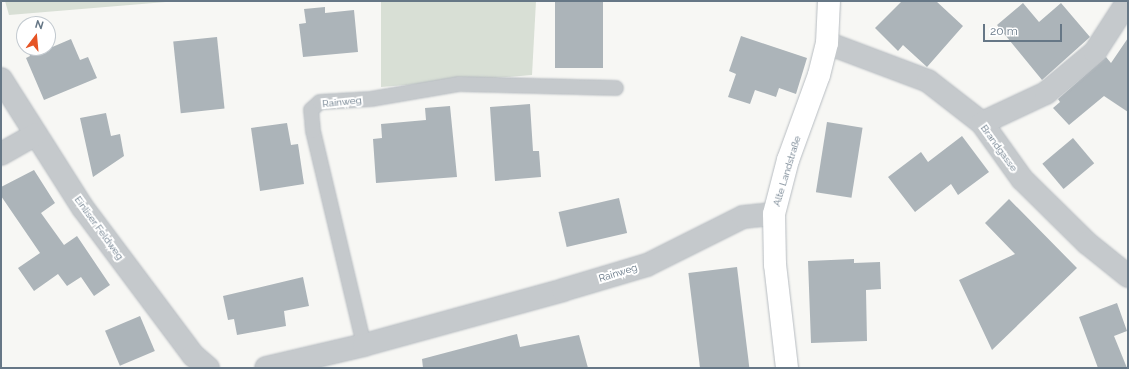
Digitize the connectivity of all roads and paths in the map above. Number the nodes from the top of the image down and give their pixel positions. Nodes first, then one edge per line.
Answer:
1 (829, 1) edge
2 (1128, 1) edge
3 (827, 43) junction
4 (1, 79) edge
5 (616, 88) dead end
6 (982, 123) junction
7 (36, 134) junction
8 (1, 154) edge
9 (774, 214) junction
10 (1128, 276) edge
11 (364, 345) junction
12 (208, 368) edge
13 (266, 368) edge
14 (787, 368) edge

1 - 3 main road, Alte Landstraße
2 - 6 street
3 - 6 street, Brandgasse
3 - 9 main road, Alte Landstraße
4 - 7 street, Einliser Feldweg
5 - 11 lane, Rainweg
6 - 10 street, Brandgasse
7 - 8 street
7 - 12 street, Einliser Feldweg
9 - 11 street, Rainweg
9 - 14 main road, Alte Landstraße
11 - 13 street, Rainweg

